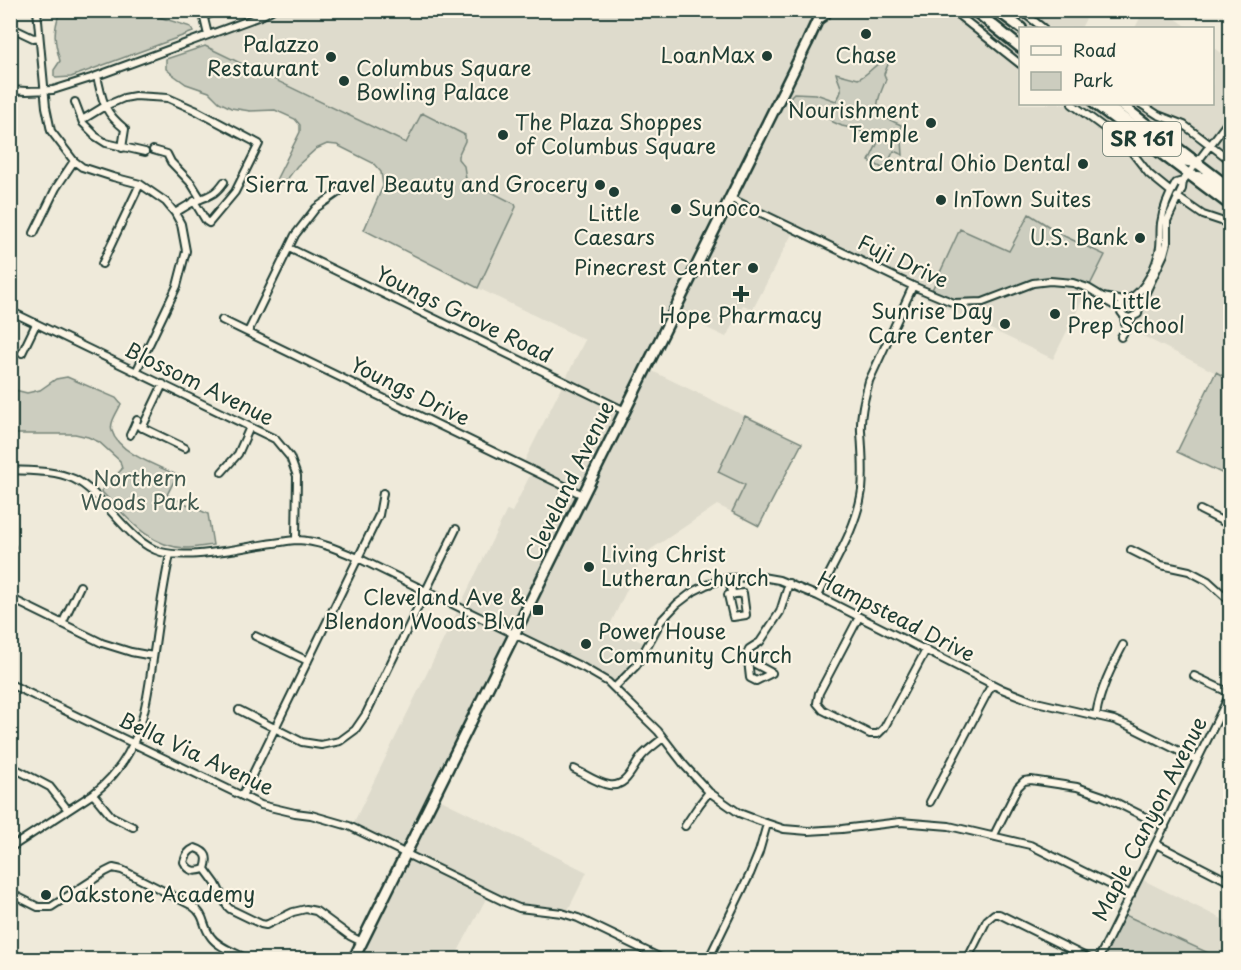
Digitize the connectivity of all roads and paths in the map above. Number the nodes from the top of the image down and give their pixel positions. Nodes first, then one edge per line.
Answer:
1 (37, 10) edge
2 (219, 10) edge
3 (272, 10) edge
4 (827, 10) edge
5 (952, 10) edge
6 (974, 10) edge
7 (998, 10) edge
8 (1020, 10) edge
9 (203, 14) edge
10 (818, 15) edge
11 (10, 27) edge
12 (1020, 27) edge
13 (1042, 27) edge
14 (208, 35) junction
15 (39, 37) junction
16 (1019, 46) edge
17 (1019, 63) edge
18 (97, 76) junction
19 (10, 90) edge
20 (44, 91) junction
21 (75, 102) dead end
22 (1073, 105) edge
23 (1096, 105) edge
24 (1105, 105) edge
25 (1121, 105) edge
26 (1143, 105) edge
27 (105, 106) junction
28 (1230, 119) edge
29 (82, 120) junction
30 (1211, 145) junction
31 (122, 147) junction
32 (153, 150) dead end
33 (145, 152) dead end
34 (1230, 159) edge
35 (74, 161) junction
36 (1198, 163) junction
37 (1186, 178) junction
38 (224, 182) dead end
39 (140, 184) junction
40 (1230, 188) edge
41 (339, 192) dead end
42 (1171, 192) junction
43 (1230, 196) edge
44 (730, 198) junction
45 (1177, 198) junction
46 (197, 200) junction
47 (1230, 205) edge
48 (175, 213) junction
49 (1230, 224) edge
50 (34, 233) dead end
51 (289, 248) junction
52 (102, 264) dead end
53 (914, 286) junction
54 (1103, 297) junction
55 (1126, 300) junction
56 (1139, 306) junction
57 (1120, 309) junction
58 (10, 311) edge
59 (1124, 316) junction
60 (1133, 317) junction
61 (222, 320) dead end
62 (36, 324) junction
63 (1125, 330) junction
64 (248, 332) junction
65 (1121, 337) dead end
66 (22, 353) dead end
67 (136, 372) junction
68 (163, 384) junction
69 (625, 411) junction
70 (138, 424) junction
71 (250, 427) junction
72 (130, 435) dead end
73 (184, 448) dead end
74 (10, 470) edge
75 (222, 472) dead end
76 (383, 493) dead end
77 (584, 495) junction
78 (1200, 510) dead end
79 (1230, 525) edge
80 (456, 529) dead end
81 (296, 540) junction
82 (1131, 550) dead end
83 (170, 554) junction
84 (358, 558) junction
85 (728, 578) junction
86 (789, 583) junction
87 (80, 586) dead end
88 (426, 591) junction
89 (733, 595) dead end
90 (818, 596) junction
91 (10, 598) edge
92 (1230, 601) edge
93 (859, 617) junction
94 (62, 624) junction
95 (515, 635) junction
96 (255, 636) dead end
97 (1123, 645) dead end
98 (926, 650) junction
99 (153, 656) junction
100 (748, 660) dead end
101 (308, 661) junction
102 (1194, 676) dead end
103 (10, 684) edge
104 (992, 684) junction
105 (614, 688) junction
106 (1230, 694) edge
107 (239, 710) dead end
108 (1096, 715) junction
109 (275, 729) junction
110 (663, 738) junction
111 (133, 744) junction
112 (1197, 760) junction
113 (10, 766) edge
114 (574, 770) dead end
115 (710, 792) junction
116 (93, 794) junction
117 (242, 796) junction
118 (930, 802) dead end
119 (68, 810) junction
120 (767, 824) junction
121 (685, 826) dead end
122 (1165, 826) junction
123 (133, 827) dead end
124 (994, 835) junction
125 (1156, 844) junction
126 (11, 847) edge
127 (406, 854) junction
128 (205, 869) dead end
129 (1230, 882) edge
130 (10, 893) edge
131 (1131, 895) junction
132 (362, 942) junction
133 (249, 960) edge
134 (353, 960) edge
135 (665, 960) edge
136 (708, 960) edge
137 (967, 960) edge
138 (1092, 960) edge
139 (1098, 960) edge

1 - 15 street
2 - 9 street
3 - 14 street
4 - 10 main road, Cleveland Avenue
5 - 17 street
6 - 16 main road
7 - 12 main road
8 - 13 street
9 - 14 street
10 - 44 main road, Cleveland Avenue
11 - 15 street
14 - 18 street
15 - 20 street
18 - 20 street
18 - 27 street
19 - 20 street
20 - 35 street
21 - 29 street
22 - 42 street
23 - 37 main road, SR 161
24 - 36 main road
25 - 36 main road, SR 161
26 - 30 street
27 - 29 street
27 - 31 street
27 - 46 street
28 - 30 street
29 - 31 street
30 - 34 street
30 - 36 street
31 - 33 street
32 - 46 street
35 - 39 street
35 - 50 street
36 - 37 street
36 - 40 main road, SR 161
37 - 42 street
37 - 43 main road
37 - 45 street
37 - 47 main road, SR 161
38 - 46 street
39 - 48 street
39 - 52 street
41 - 51 street
42 - 55 street
44 - 53 street, Fuji Drive
44 - 69 main road, Cleveland Avenue
45 - 49 street
45 - 56 street
46 - 48 street
48 - 67 street
51 - 64 street
51 - 69 street, Youngs Grove Road
53 - 54 street, Fuji Drive
53 - 90 street
54 - 55 street, Fuji Drive
54 - 57 street, Fuji Drive
55 - 56 street
55 - 57 street
56 - 60 street
57 - 59 street
58 - 62 street, Blossom Avenue
59 - 60 street
59 - 63 street
60 - 63 street
61 - 64 street, Youngs Drive
62 - 66 street
62 - 67 street, Blossom Avenue
63 - 65 street
64 - 77 street, Youngs Drive
67 - 68 street, Blossom Avenue
68 - 70 street
68 - 71 street, Blossom Avenue
69 - 77 main road, Cleveland Avenue
70 - 72 street
70 - 73 street
71 - 75 street
71 - 81 street, Blossom Avenue
74 - 83 street
76 - 84 street
77 - 95 main road, Cleveland Avenue
78 - 79 street
80 - 88 street
81 - 83 street
81 - 84 street
82 - 92 street
83 - 99 street
84 - 88 street
84 - 101 street
85 - 86 street, Hampstead Drive
85 - 89 street
85 - 105 street, Hampstead Drive
86 - 90 street, Hampstead Drive
86 - 100 street
87 - 94 street
88 - 95 street
88 - 109 street
90 - 93 street, Hampstead Drive
91 - 94 street
93 - 98 street, Hampstead Drive
93 - 98 street
94 - 99 street
95 - 105 street
95 - 127 main road, Cleveland Avenue
96 - 101 street
97 - 108 street
98 - 104 street, Hampstead Drive
99 - 111 street
101 - 109 street
102 - 106 street
103 - 111 street, Bella Via Avenue
104 - 108 street, Hampstead Drive
104 - 118 street
105 - 110 street
106 - 112 street, Maple Canyon Avenue
107 - 109 street
108 - 112 street, Hampstead Drive
109 - 117 street
110 - 114 street
110 - 115 street
111 - 116 street
111 - 117 street, Bella Via Avenue
112 - 122 street, Maple Canyon Avenue
113 - 119 street
115 - 120 street
115 - 121 street
116 - 119 street
116 - 123 street
117 - 127 street, Bella Via Avenue
119 - 126 street
120 - 124 street
120 - 136 street
122 - 124 street
122 - 125 street, Maple Canyon Avenue
124 - 131 street
125 - 129 street
125 - 131 street, Maple Canyon Avenue
127 - 132 main road, Cleveland Avenue
127 - 135 street, Bella Via Avenue
128 - 132 street
130 - 133 street
131 - 139 street, Maple Canyon Avenue
132 - 134 main road, Cleveland Avenue
137 - 138 street

